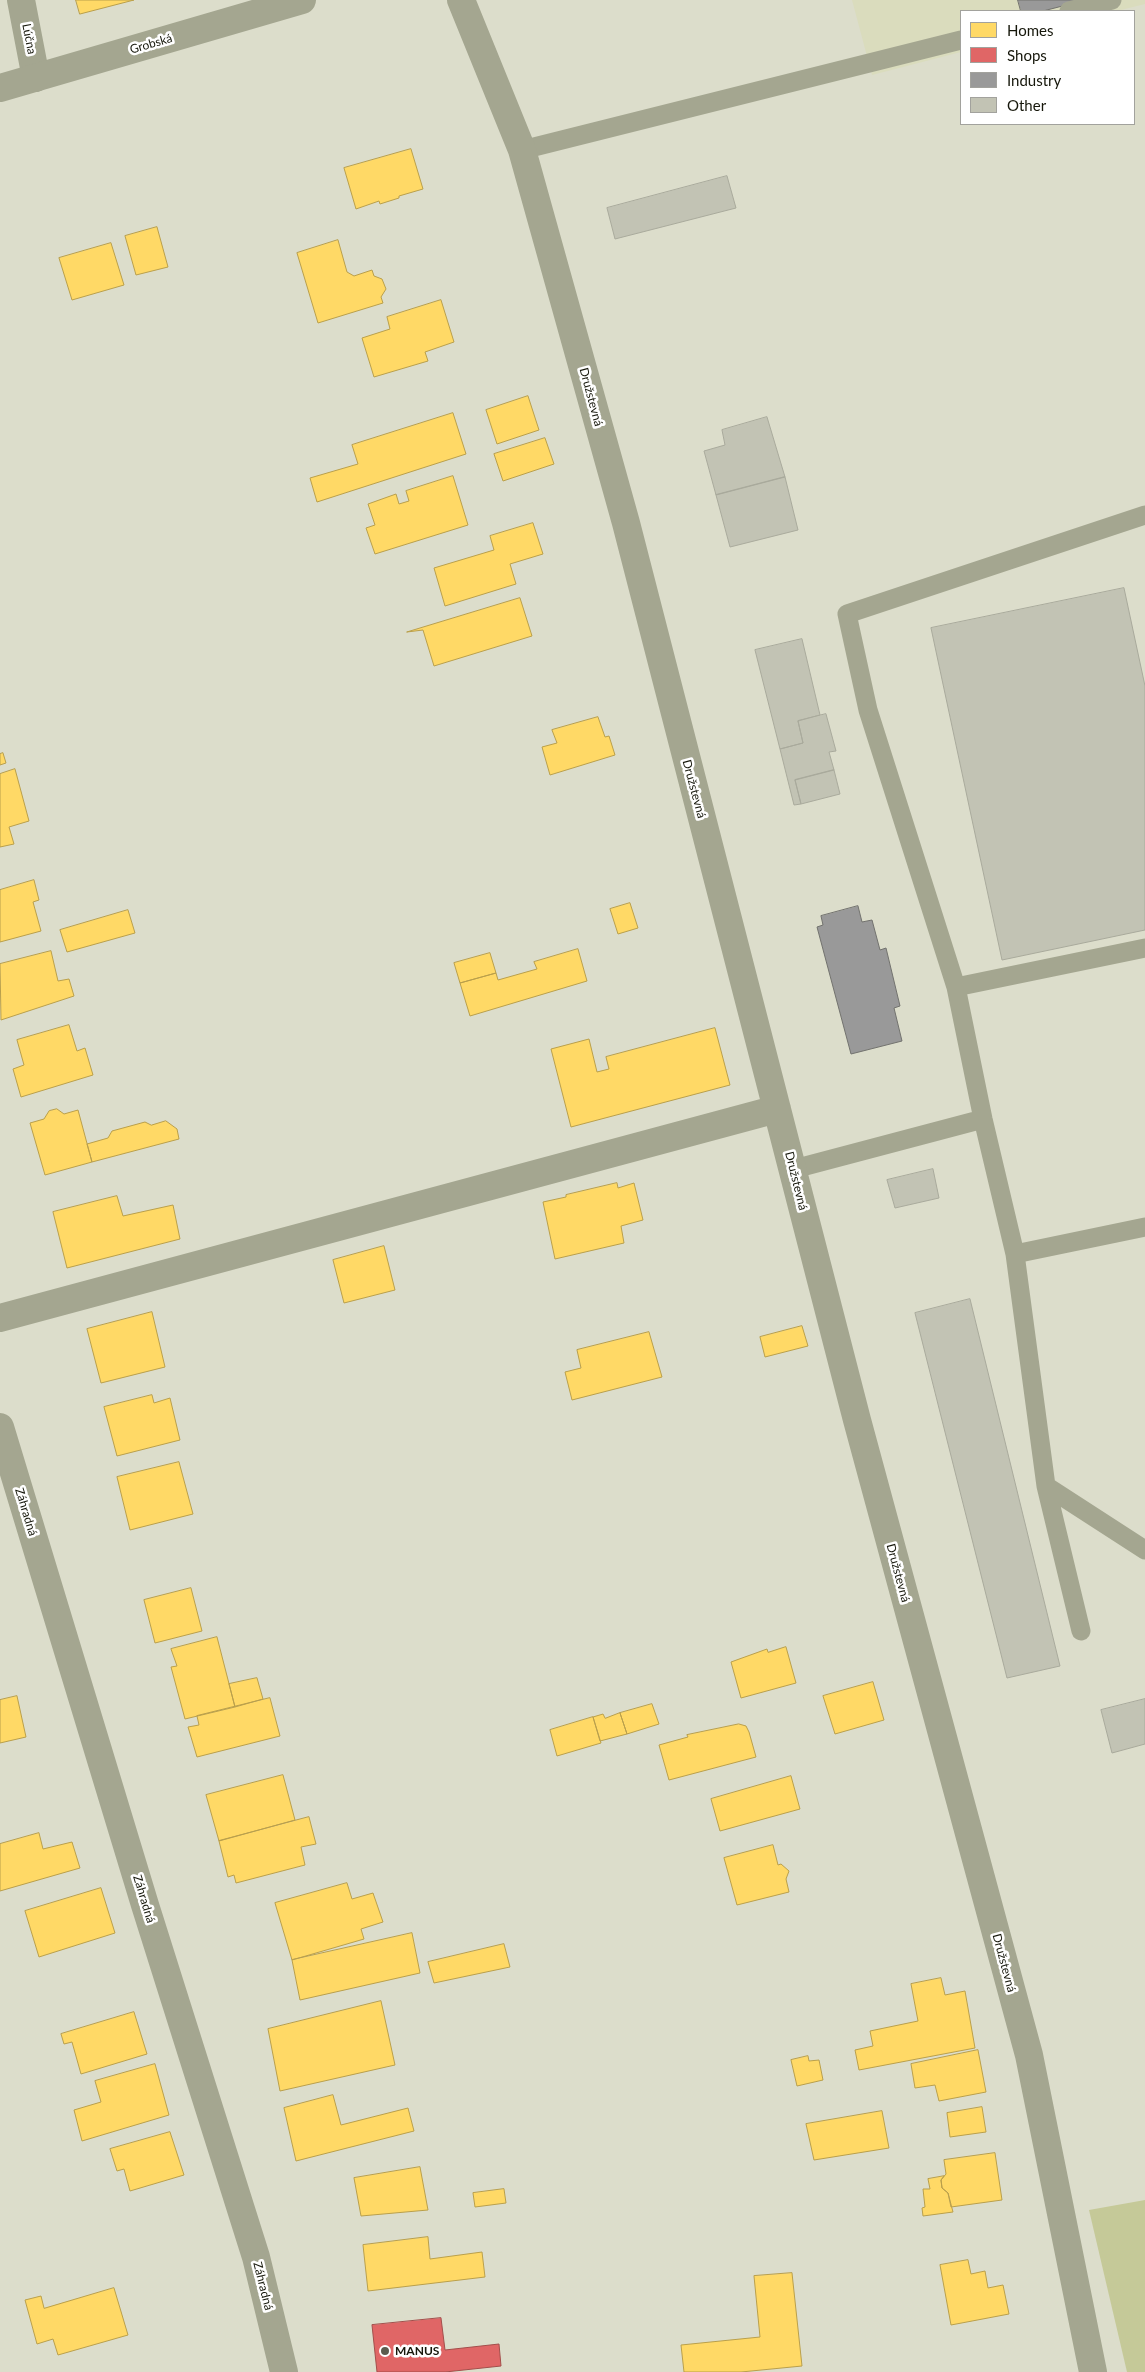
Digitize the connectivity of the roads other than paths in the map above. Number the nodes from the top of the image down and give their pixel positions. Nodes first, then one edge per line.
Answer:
1 (21, 0) edge
2 (302, 0) edge
3 (462, 0) edge
4 (1112, 0) edge
5 (1074, 10) edge
6 (960, 40) edge
7 (36, 78) junction
8 (0, 88) edge
9 (522, 150) junction
10 (1145, 515) edge
11 (1145, 948) edge
12 (956, 987) junction
13 (777, 1108) junction
14 (983, 1119) junction
15 (794, 1169) junction
16 (1145, 1227) edge
17 (1015, 1254) junction
18 (0, 1318) edge
19 (0, 1428) edge
20 (1046, 1486) junction
21 (1145, 1550) edge
22 (1081, 1630) dead end
23 (284, 2372) edge
24 (1092, 2372) edge

1 - 7 street, Lúčna
2 - 7 street, Grobská
3 - 9 street, Družstevná
4 - 5 lane
6 - 9 lane
7 - 8 street, Grobská
9 - 13 street, Družstevná
10 - 12 lane
11 - 12 lane
12 - 14 lane
13 - 15 street, Družstevná
13 - 18 street
14 - 15 lane
14 - 17 lane
15 - 24 street, Družstevná
16 - 17 lane
17 - 20 lane
19 - 23 street, Záhradná
20 - 21 lane
20 - 22 lane

